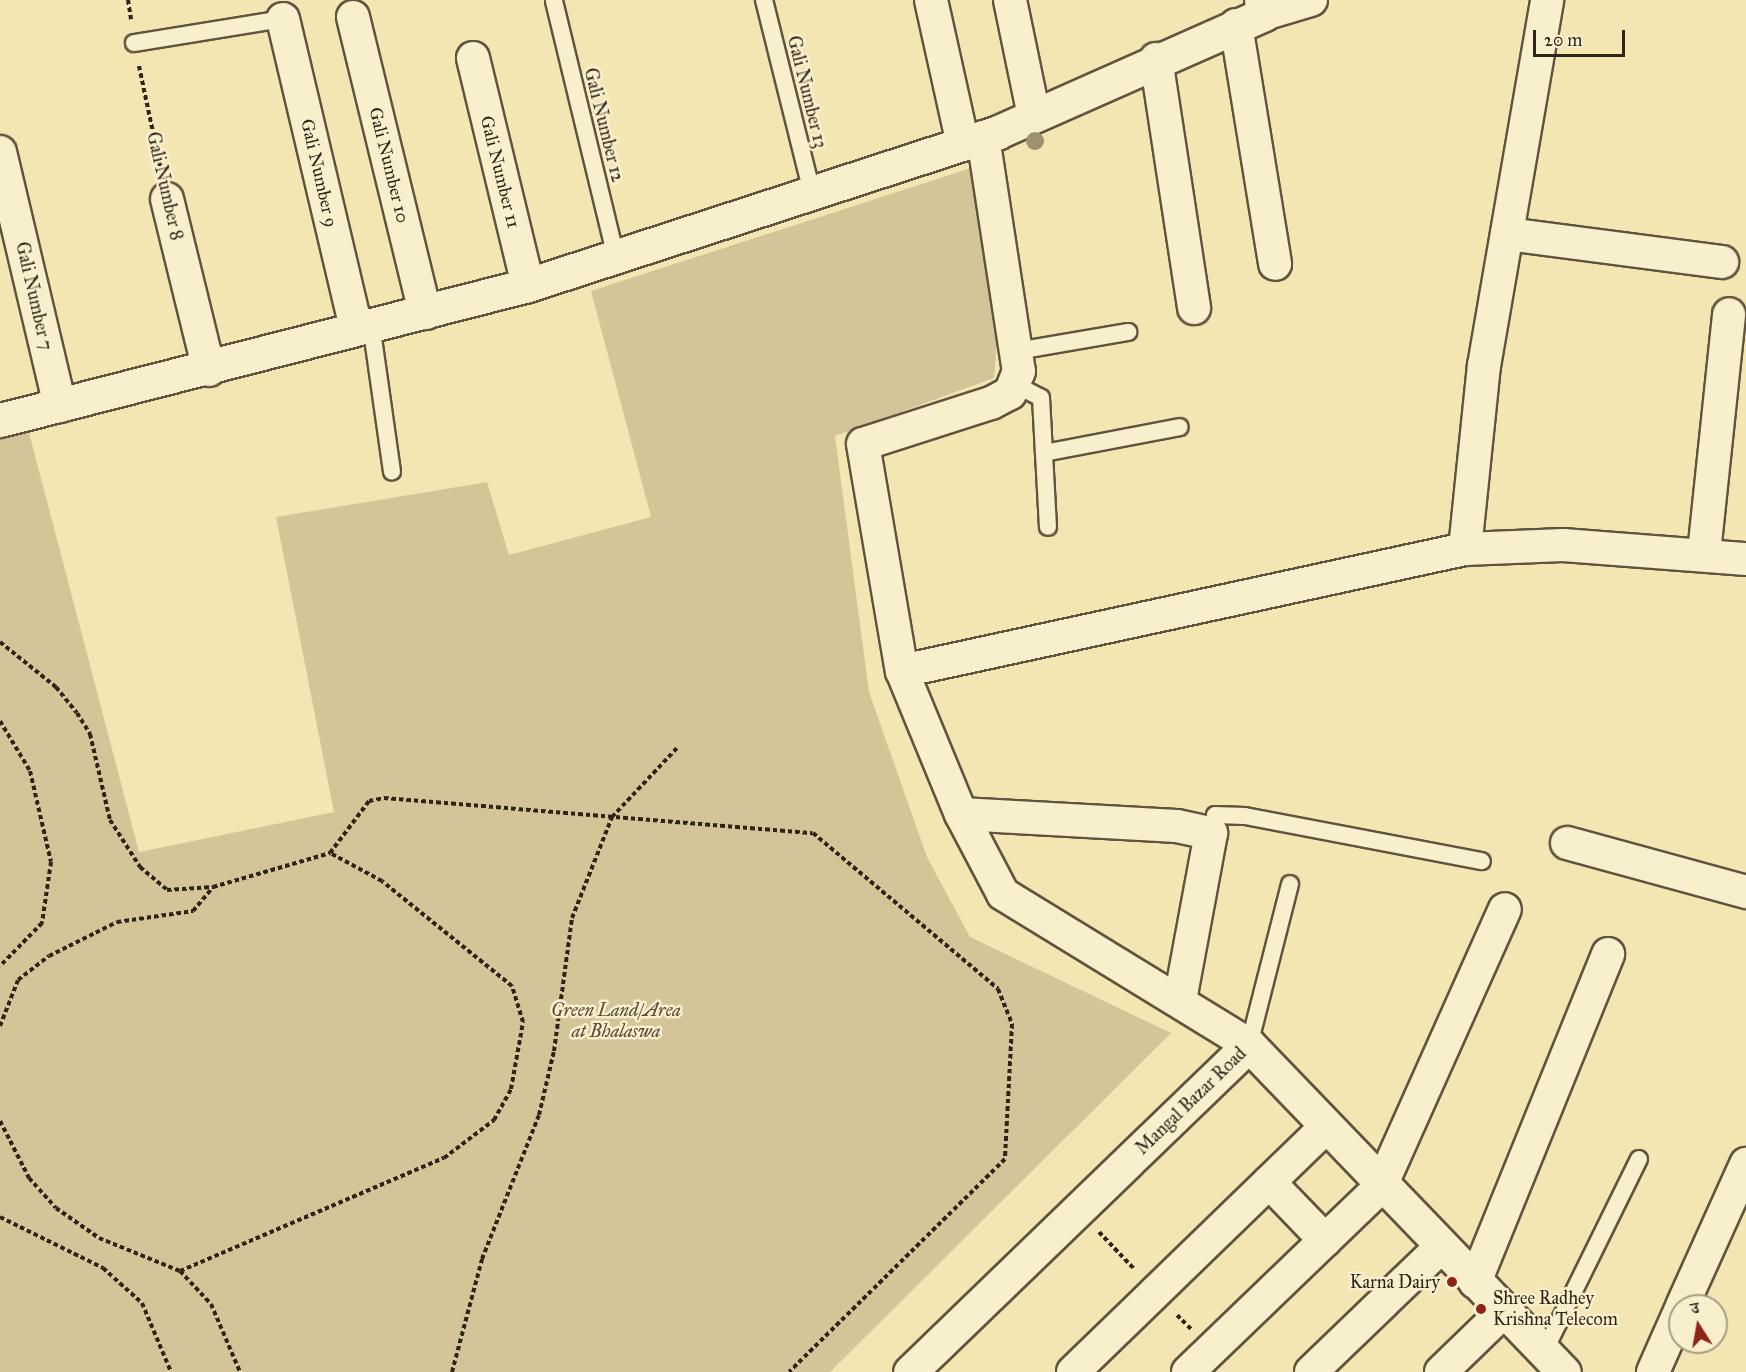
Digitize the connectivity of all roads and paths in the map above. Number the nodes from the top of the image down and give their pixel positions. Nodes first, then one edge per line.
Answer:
1 (128, 0) edge
2 (764, 0) edge
3 (931, 0) edge
4 (1010, 0) edge
5 (1311, 0) edge
6 (1547, 0) edge
7 (554, 1) edge
8 (1254, 13) edge
9 (353, 17) dead end
10 (283, 19) joint
11 (134, 43) junction
12 (473, 58) dead end
13 (1156, 60) junction
14 (1034, 116) junction
15 (973, 141) junction
16 (0, 152) edge
17 (812, 193) junction
18 (167, 199) joint
19 (1507, 234) junction
20 (616, 258) junction
21 (1722, 262) dead end
22 (1275, 264) dead end
23 (528, 285) junction
24 (1194, 308) dead end
25 (425, 312) junction
26 (1729, 314) dead end
27 (363, 326) junction
28 (1128, 332) dead end
29 (1017, 351) junction
30 (209, 370) junction
31 (1014, 384) junction
32 (60, 406) junction
33 (0, 420) edge
34 (1180, 427) dead end
35 (1044, 453) junction
36 (392, 471) dead end
37 (1048, 527) dead end
38 (1465, 549) junction
39 (1704, 553) junction
40 (1746, 559) edge
41 (0, 642) edge
42 (902, 670) junction
43 (0, 721) edge
44 (678, 747) dead end
45 (961, 814) junction
46 (612, 817) junction
47 (1211, 833) junction
48 (1568, 843) dead end
49 (330, 853) junction
50 (1482, 861) dead end
51 (1290, 884) dead end
52 (213, 887) junction
53 (1746, 892) edge
54 (1505, 909) dead end
55 (1608, 954) dead end
56 (0, 966) edge
57 (1180, 1001) junction
58 (0, 1026) edge
59 (1248, 1045) junction
60 (0, 1121) edge
61 (1325, 1128) junction
62 (1639, 1159) dead end
63 (1746, 1164) edge
64 (1269, 1182) junction
65 (1381, 1186) junction
66 (0, 1217) edge
67 (1326, 1240) junction
68 (1442, 1247) junction
69 (180, 1271) junction
70 (1476, 1282) junction
71 (1687, 1294) edge
72 (1504, 1311) junction
73 (1668, 1338) edge
74 (1554, 1362) edge
75 (915, 1370) edge
76 (171, 1372) edge
77 (240, 1372) edge
78 (452, 1372) edge
79 (789, 1372) edge
80 (1073, 1372) edge
81 (1188, 1372) edge
82 (1311, 1372) edge
83 (1441, 1372) edge
84 (1653, 1372) edge

1 - 11 path, Gali Number 8
2 - 17 lane, Gali Number 13
3 - 15 street
4 - 14 street
5 - 8 street
6 - 19 street
7 - 20 lane, Gali Number 12
8 - 13 street
8 - 22 street
9 - 25 street, Gali Number 10
10 - 11 lane
10 - 27 street, Gali Number 9
11 - 18 path, Gali Number 8
12 - 23 street, Gali Number 11
13 - 14 street
13 - 24 street
14 - 15 street
15 - 17 street
15 - 29 street
16 - 32 street, Gali Number 7
17 - 20 street
18 - 30 street, Gali Number 8
19 - 21 street
19 - 38 street
20 - 23 street
23 - 25 street
25 - 27 street
26 - 39 street
27 - 30 street
27 - 36 lane
28 - 29 lane
29 - 31 street
30 - 32 street
31 - 35 lane
31 - 42 street
32 - 33 street
34 - 35 lane
35 - 37 lane
38 - 39 street
38 - 42 street
39 - 40 street
41 - 52 path
42 - 45 street
43 - 56 path
44 - 46 path
45 - 47 street
45 - 57 street
46 - 49 path
46 - 78 path
46 - 79 path
47 - 50 lane
47 - 57 street
48 - 53 street
49 - 52 path
49 - 69 path
51 - 59 lane
52 - 58 path
54 - 65 street
55 - 70 street
57 - 59 street
59 - 61 street, Mangal Bazar Road
59 - 75 street, Mangal Bazar Road
60 - 69 path
61 - 64 street
61 - 65 street, Mangal Bazar Road
62 - 74 lane
63 - 71 street
64 - 67 street
64 - 80 street
65 - 67 street
65 - 68 street, Mangal Bazar Road
66 - 76 path
67 - 81 street
68 - 70 street, Mangal Bazar Road
68 - 82 street
69 - 77 path
70 - 72 street, Mangal Bazar Road
72 - 74 street, Mangal Bazar Road
72 - 83 street
73 - 84 street

